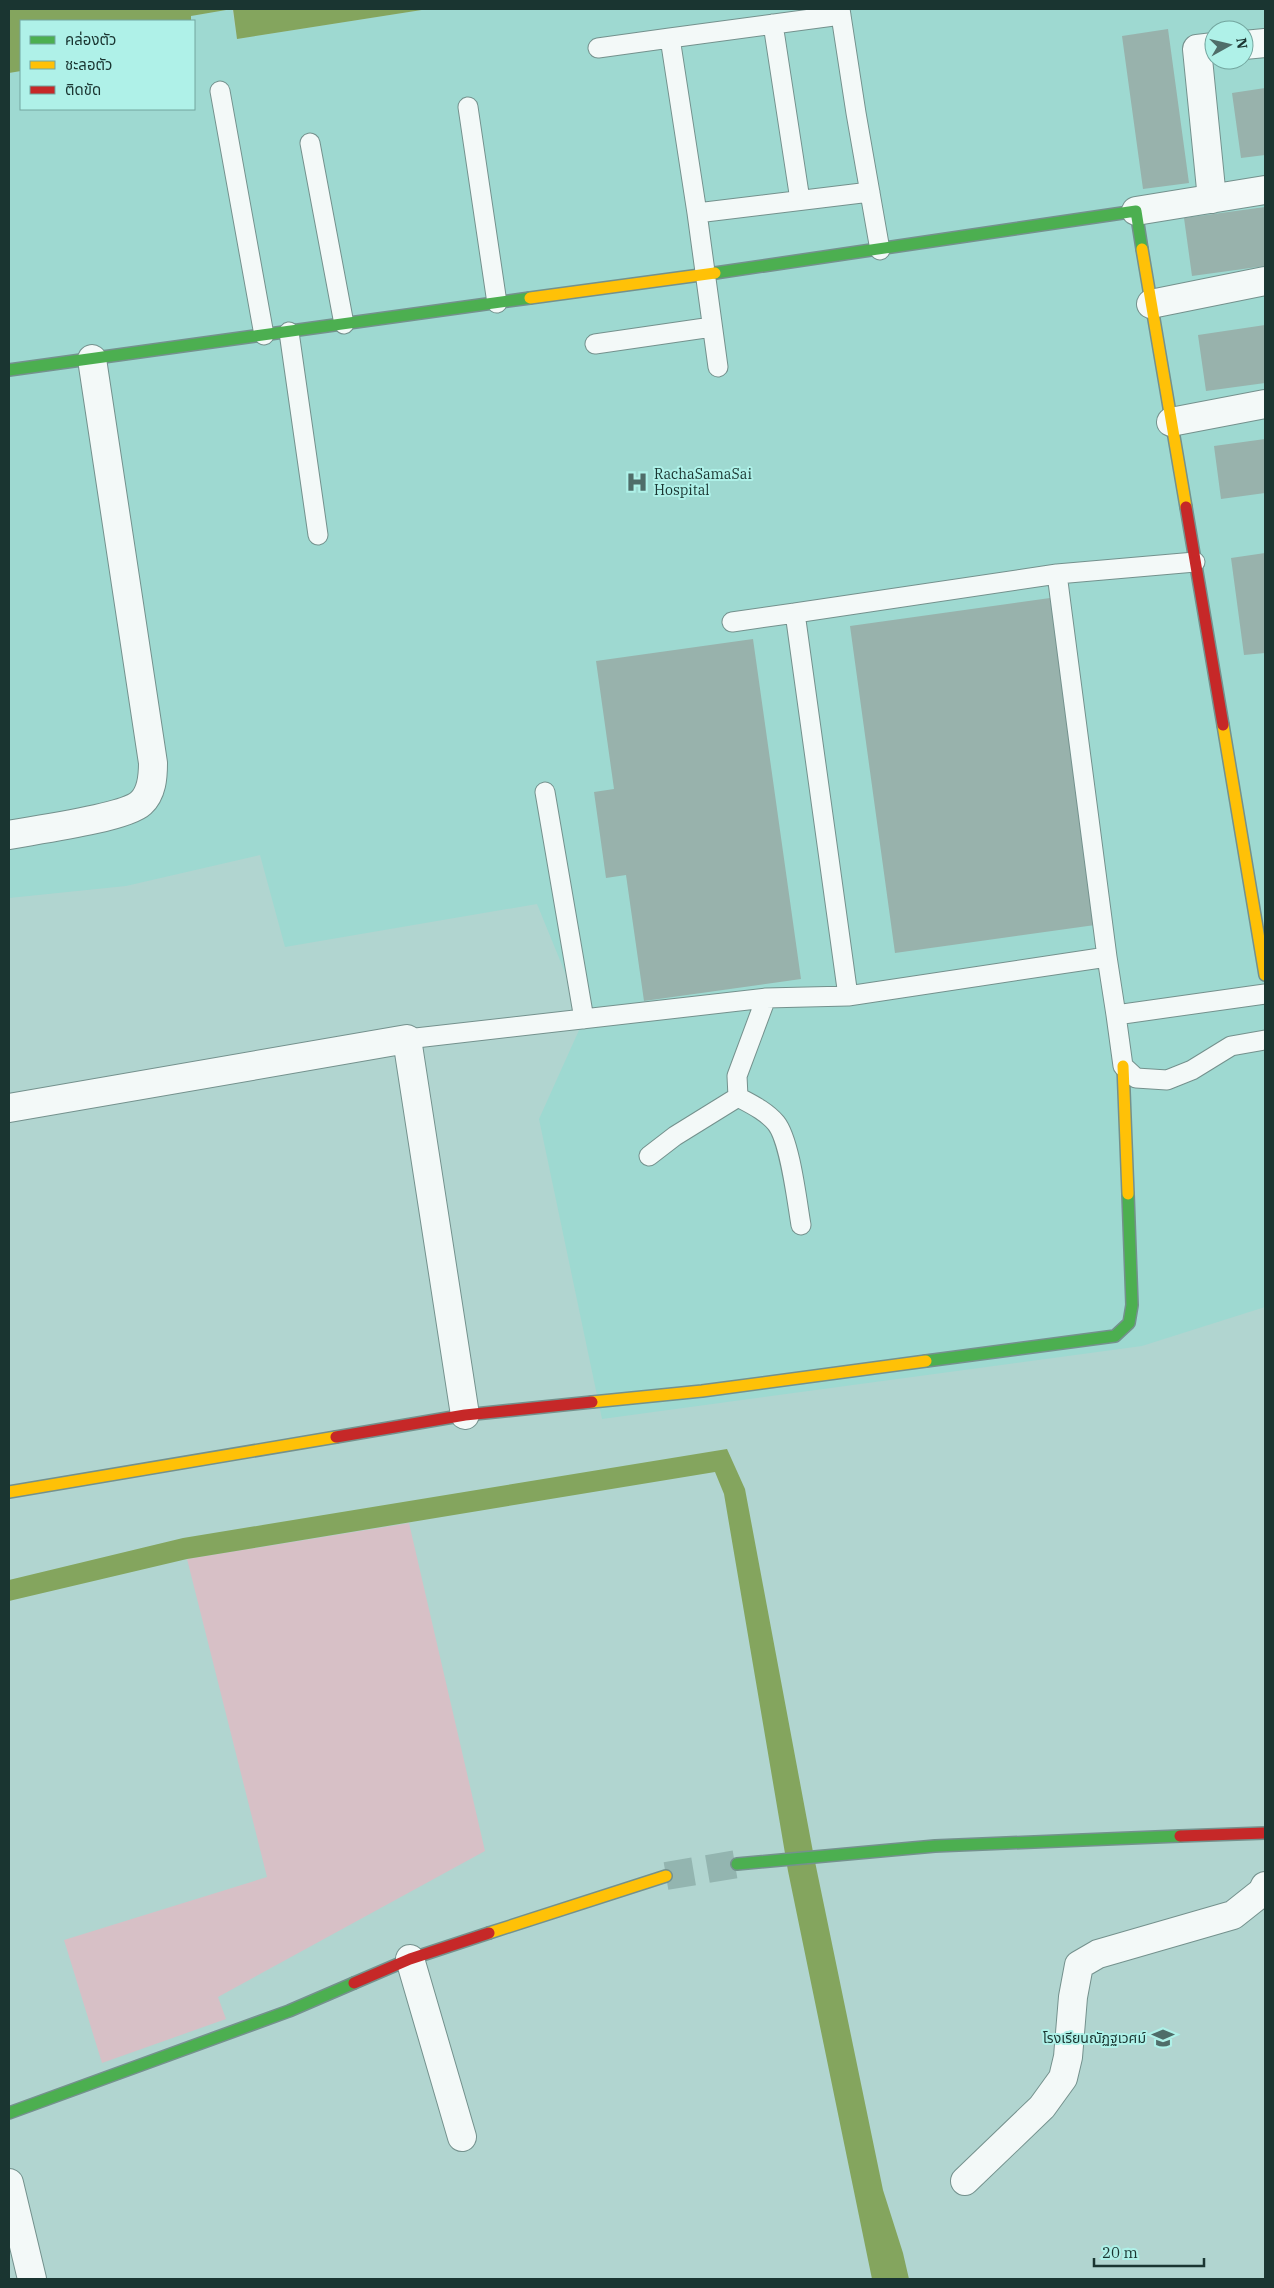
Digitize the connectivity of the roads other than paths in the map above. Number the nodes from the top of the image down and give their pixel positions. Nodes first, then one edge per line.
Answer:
1 (840, 12) edge
2 (773, 24) junction
3 (670, 38) junction
4 (598, 48) dead end
5 (1204, 48) edge
6 (220, 91) dead end
7 (468, 107) dead end
8 (310, 143) dead end
9 (1265, 190) edge
10 (870, 192) junction
11 (1212, 199) junction
12 (800, 200) junction
13 (1136, 211) junction
14 (697, 214) junction
15 (880, 250) junction
16 (704, 274) junction
17 (1265, 280) edge
18 (497, 303) junction
19 (1150, 304) junction
20 (344, 324) junction
21 (712, 327) junction
22 (289, 332) junction
23 (264, 335) junction
24 (595, 344) dead end
25 (92, 359) junction
26 (718, 367) dead end
27 (9, 370) edge
28 (1265, 404) edge
29 (1171, 422) junction
30 (318, 536) dead end
31 (1195, 562) junction
32 (1057, 574) junction
33 (795, 613) junction
34 (732, 622) dead end
35 (545, 792) dead end
36 (9, 835) edge
37 (1107, 957) junction
38 (1265, 975) edge
39 (1265, 994) edge
40 (848, 996) junction
41 (766, 998) junction
42 (1116, 1015) junction
43 (584, 1019) junction
44 (407, 1039) junction
45 (1265, 1040) edge
46 (1123, 1066) junction
47 (738, 1097) junction
48 (9, 1108) edge
49 (648, 1156) dead end
50 (801, 1225) dead end
51 (465, 1414) junction
52 (9, 1492) edge
53 (1265, 1833) edge
54 (737, 1864) tunnel mouth
55 (666, 1876) tunnel mouth
56 (1265, 1886) edge
57 (410, 1959) junction
58 (9, 2113) edge
59 (462, 2137) dead end
60 (964, 2181) dead end
61 (9, 2183) edge
62 (32, 2279) edge

1 - 2 lane
1 - 10 lane
2 - 3 lane
2 - 12 lane
3 - 4 lane
3 - 14 lane
5 - 11 street
6 - 23 lane
7 - 18 lane
8 - 20 lane
9 - 11 street
10 - 12 lane
10 - 15 lane
11 - 13 street
12 - 14 lane
13 - 15 street
13 - 19 street
14 - 16 lane
15 - 16 street
16 - 18 street
16 - 21 lane
17 - 19 street
18 - 20 street
19 - 29 street
20 - 22 street
21 - 24 lane
21 - 26 lane
22 - 23 street
22 - 30 lane
23 - 25 street
25 - 27 street
25 - 36 street
28 - 29 street
29 - 31 street
31 - 32 lane
31 - 38 street
32 - 33 lane
32 - 37 lane
33 - 34 lane
33 - 40 lane
35 - 43 lane
37 - 40 lane
37 - 42 lane
39 - 42 lane
40 - 41 lane
41 - 43 lane
41 - 47 lane
42 - 46 lane
43 - 44 lane
44 - 48 street
44 - 51 street
45 - 46 lane
46 - 51 street
47 - 49 lane
47 - 50 lane
51 - 52 street
53 - 54 street
55 - 57 street
56 - 60 street
57 - 58 street
57 - 59 street
61 - 62 street

